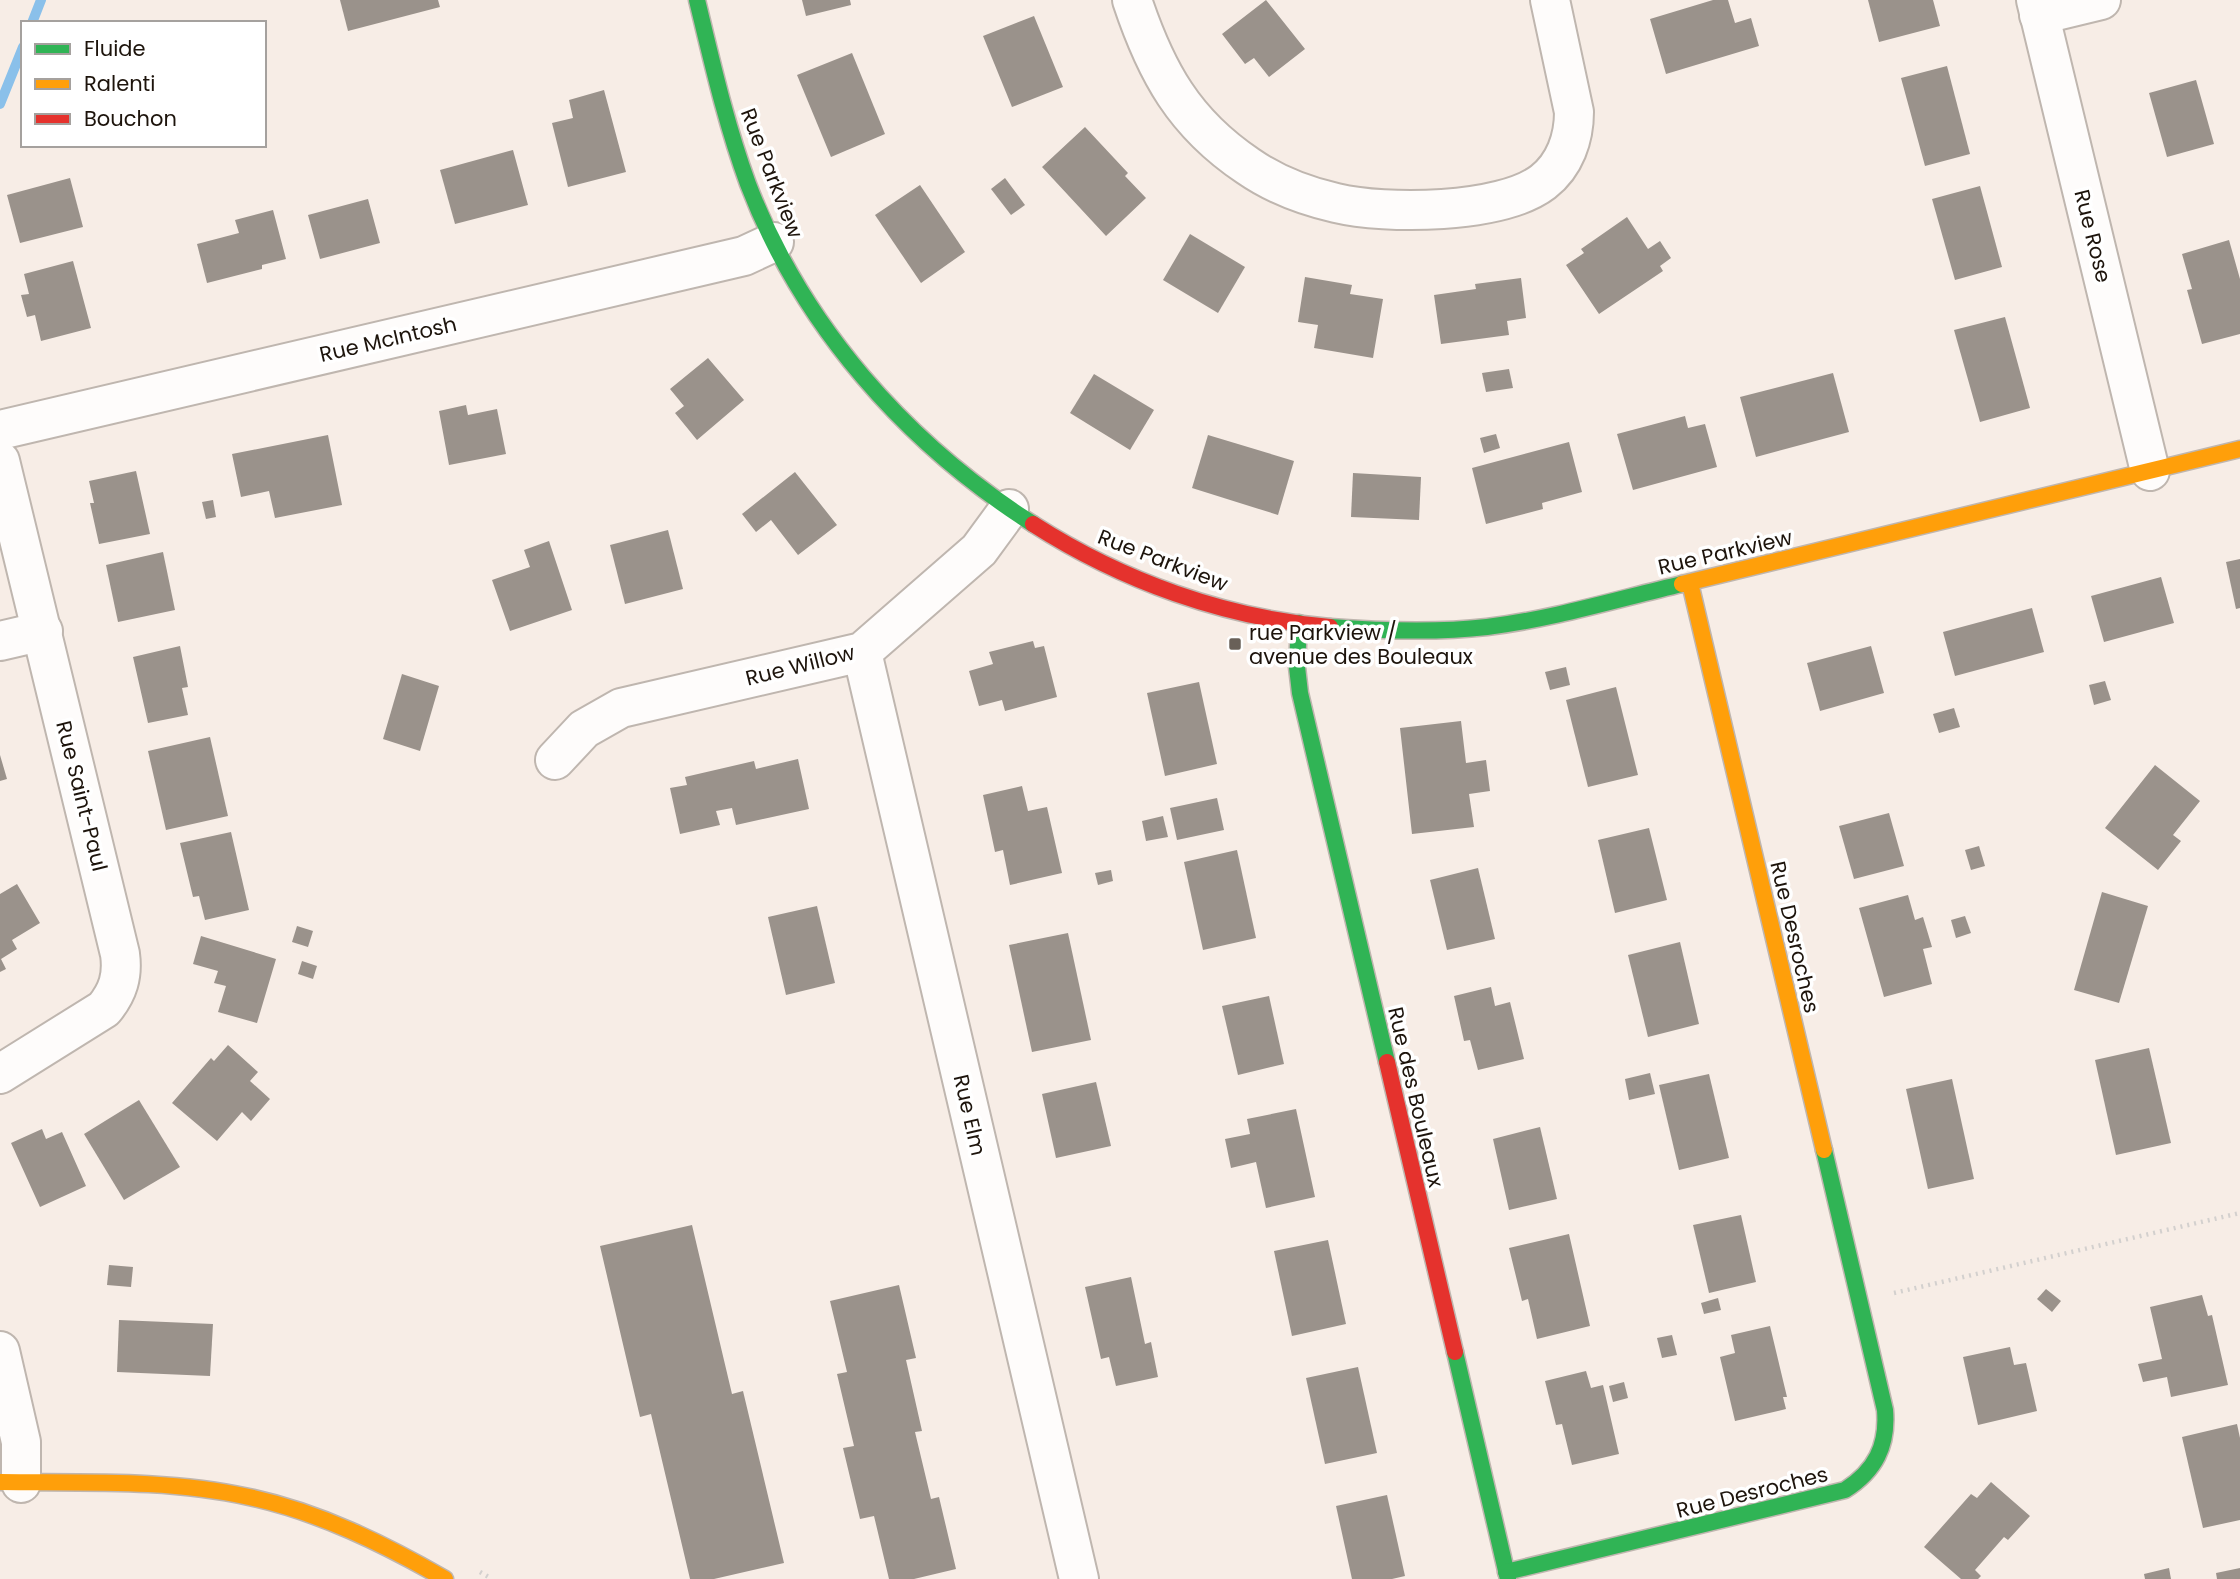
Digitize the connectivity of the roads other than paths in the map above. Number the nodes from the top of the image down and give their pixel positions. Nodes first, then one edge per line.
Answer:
1 (698, 0) edge
2 (1132, 0) edge
3 (1549, 0) edge
4 (2101, 0) edge
5 (2038, 7) edge
6 (774, 242) junction
7 (0, 430) edge
8 (2240, 449) edge
9 (0, 461) edge
10 (2150, 471) junction
11 (1009, 509) junction
12 (1690, 583) junction
13 (1299, 623) junction
14 (43, 631) junction
15 (0, 641) edge
16 (862, 652) junction
17 (555, 760) dead end
18 (0, 1074) edge
19 (0, 1351) edge
20 (10, 1483) edge
21 (1507, 1575) edge
22 (446, 1579) edge
23 (1079, 1579) edge

1 - 6 street, Rue Parkview
2 - 3 street
4 - 5 street
5 - 10 street, Rue Rose
6 - 7 street, Rue McIntosh
6 - 11 street, Rue Parkview
8 - 10 street, Rue Parkview
9 - 14 street, Rue Saint-Paul
10 - 12 street, Rue Parkview
11 - 13 street, Rue Parkview
11 - 16 street, Rue Willow
12 - 13 street, Rue Parkview
12 - 21 street, Rue Desroches
13 - 21 street, Rue des Bouleaux
14 - 15 street
14 - 18 street, Rue Saint-Paul
16 - 17 street, Rue Willow
16 - 23 street, Rue Elm
19 - 20 street
20 - 22 street

